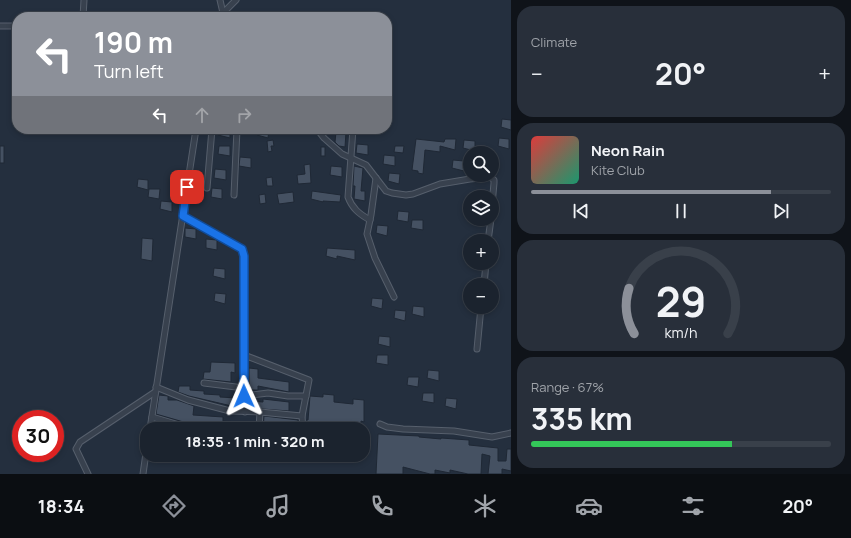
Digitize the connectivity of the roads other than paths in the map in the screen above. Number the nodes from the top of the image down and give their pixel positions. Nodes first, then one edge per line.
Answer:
1 (84, 0) edge
2 (220, 0) edge
3 (236, 0) edge
4 (83, 12) edge
5 (220, 12) edge
6 (223, 12) edge
7 (0, 26) edge
8 (12, 26) edge
9 (195, 134) edge
10 (212, 134) edge
11 (237, 134) edge
12 (321, 134) edge
13 (352, 134) edge
14 (350, 157) junction
15 (376, 178) junction
16 (207, 188) dead end
17 (493, 190) edge
18 (234, 195) dead end
19 (183, 216) junction
20 (370, 220) junction
21 (394, 297) dead end
22 (481, 314) edge
23 (477, 349) dead end
24 (244, 355) junction
25 (204, 383) dead end
26 (244, 388) junction
27 (156, 390) junction
28 (244, 396) junction
29 (306, 396) junction
30 (245, 412) junction
31 (260, 412) junction
32 (302, 416) junction
33 (152, 417) junction
34 (151, 422) edge
35 (171, 422) edge
36 (259, 422) edge
37 (302, 422) edge
38 (380, 424) dead end
39 (511, 434) edge
40 (145, 462) edge
41 (88, 474) edge
42 (143, 474) edge

1 - 4 street
2 - 5 street
3 - 6 street
7 - 8 street
9 - 19 street
10 - 16 street
11 - 18 street
12 - 14 street
13 - 14 street
14 - 15 street
14 - 20 street
15 - 17 street
15 - 20 street
19 - 24 street
19 - 27 street
20 - 21 street
22 - 23 street
24 - 26 street
24 - 29 street
25 - 26 street
26 - 28 street
27 - 30 street
27 - 33 street
27 - 41 street
28 - 29 street
28 - 30 street
29 - 32 street
30 - 31 street
31 - 32 street
31 - 36 street
32 - 37 street
33 - 34 street
33 - 35 street
38 - 39 street
40 - 42 street

